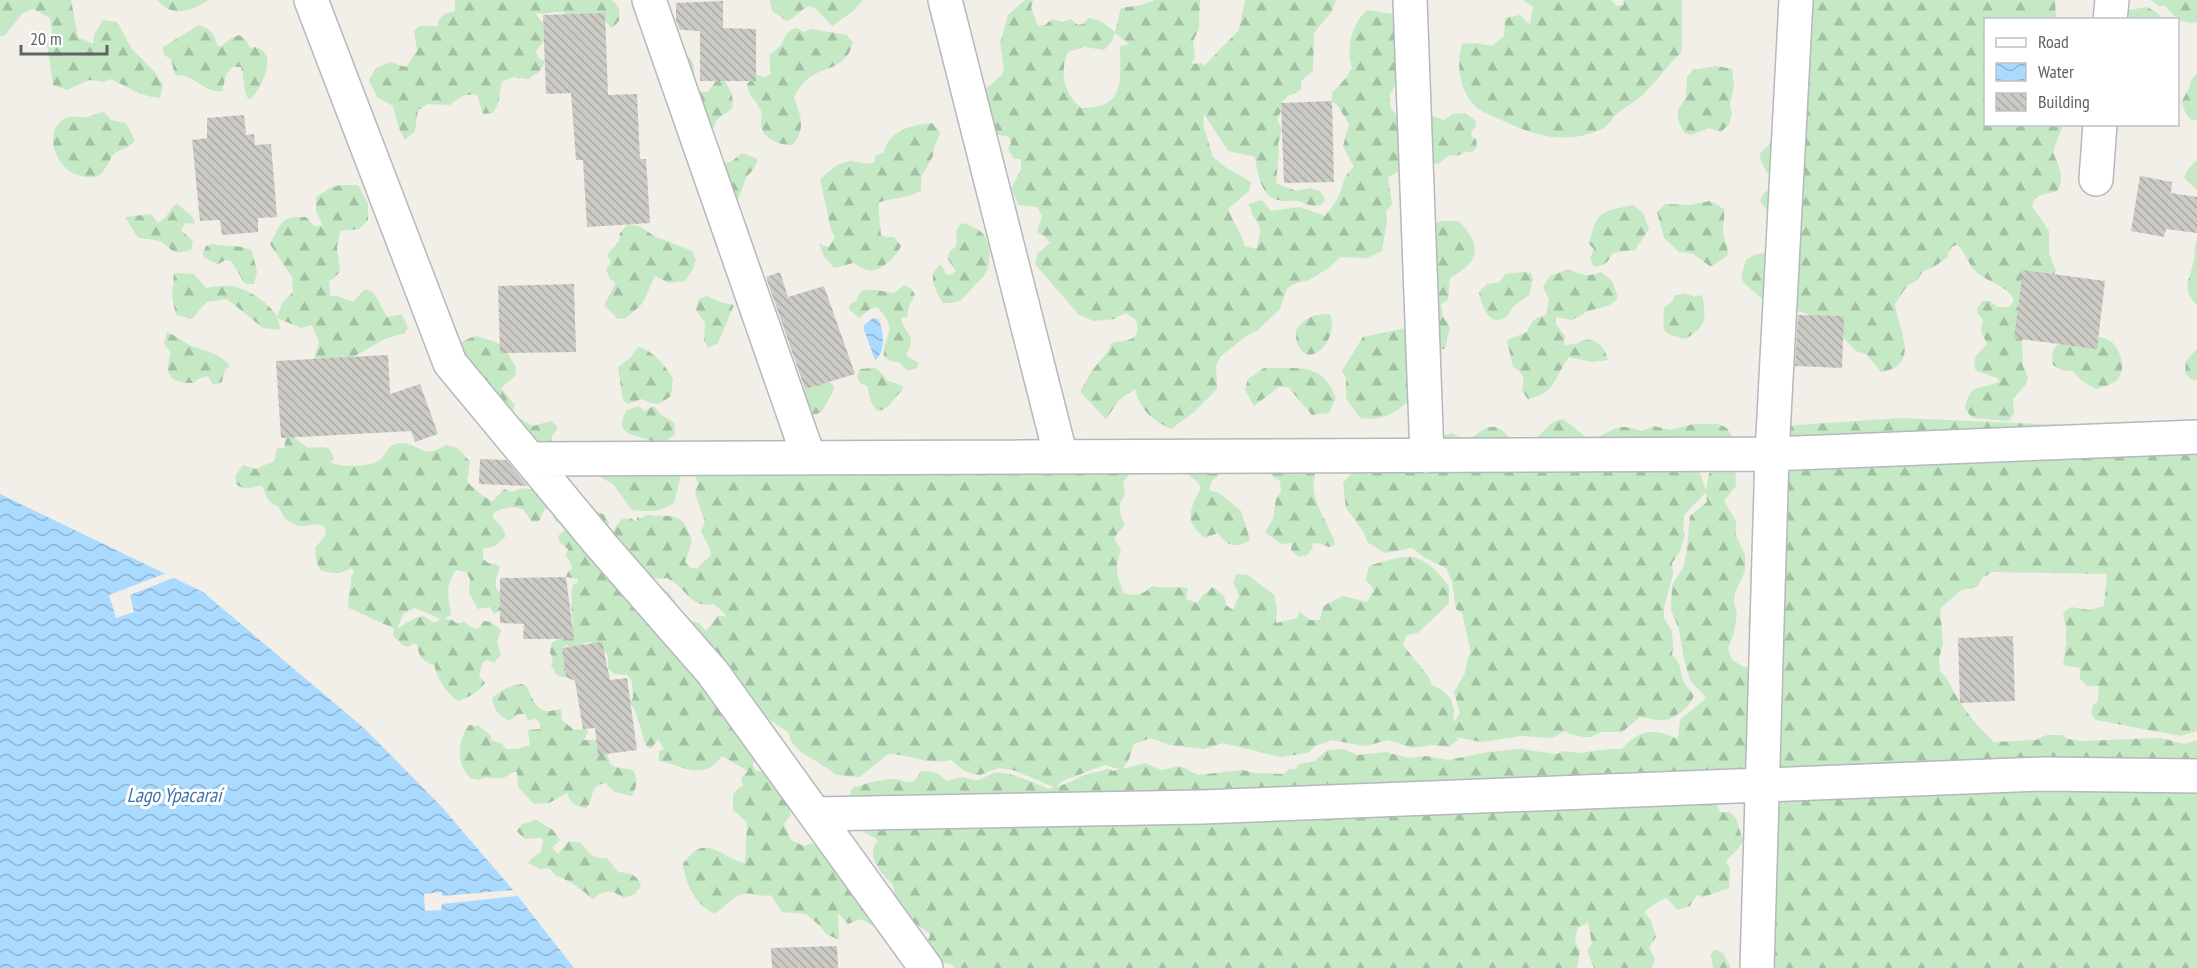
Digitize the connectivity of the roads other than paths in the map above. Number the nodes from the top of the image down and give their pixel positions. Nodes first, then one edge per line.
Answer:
1 (311, 0) edge
2 (649, 0) edge
3 (945, 0) edge
4 (1410, 0) edge
5 (1796, 0) edge
6 (2112, 0) edge
7 (2110, 18) edge
8 (2100, 126) edge
9 (2096, 179) dead end
10 (2197, 437) edge
11 (1772, 454) junction
12 (1427, 456) junction
13 (1061, 457) junction
14 (809, 458) junction
15 (530, 459) junction
16 (2197, 776) edge
17 (1763, 785) junction
18 (815, 814) junction
19 (926, 968) edge
20 (1757, 968) edge

1 - 15 street
2 - 14 street
3 - 13 street
4 - 12 street
5 - 11 street
6 - 7 street
8 - 9 street
10 - 11 street
11 - 12 street
11 - 17 street
12 - 13 street
13 - 14 street
14 - 15 street
15 - 18 street
16 - 17 street
17 - 18 street
17 - 20 street
18 - 19 street

